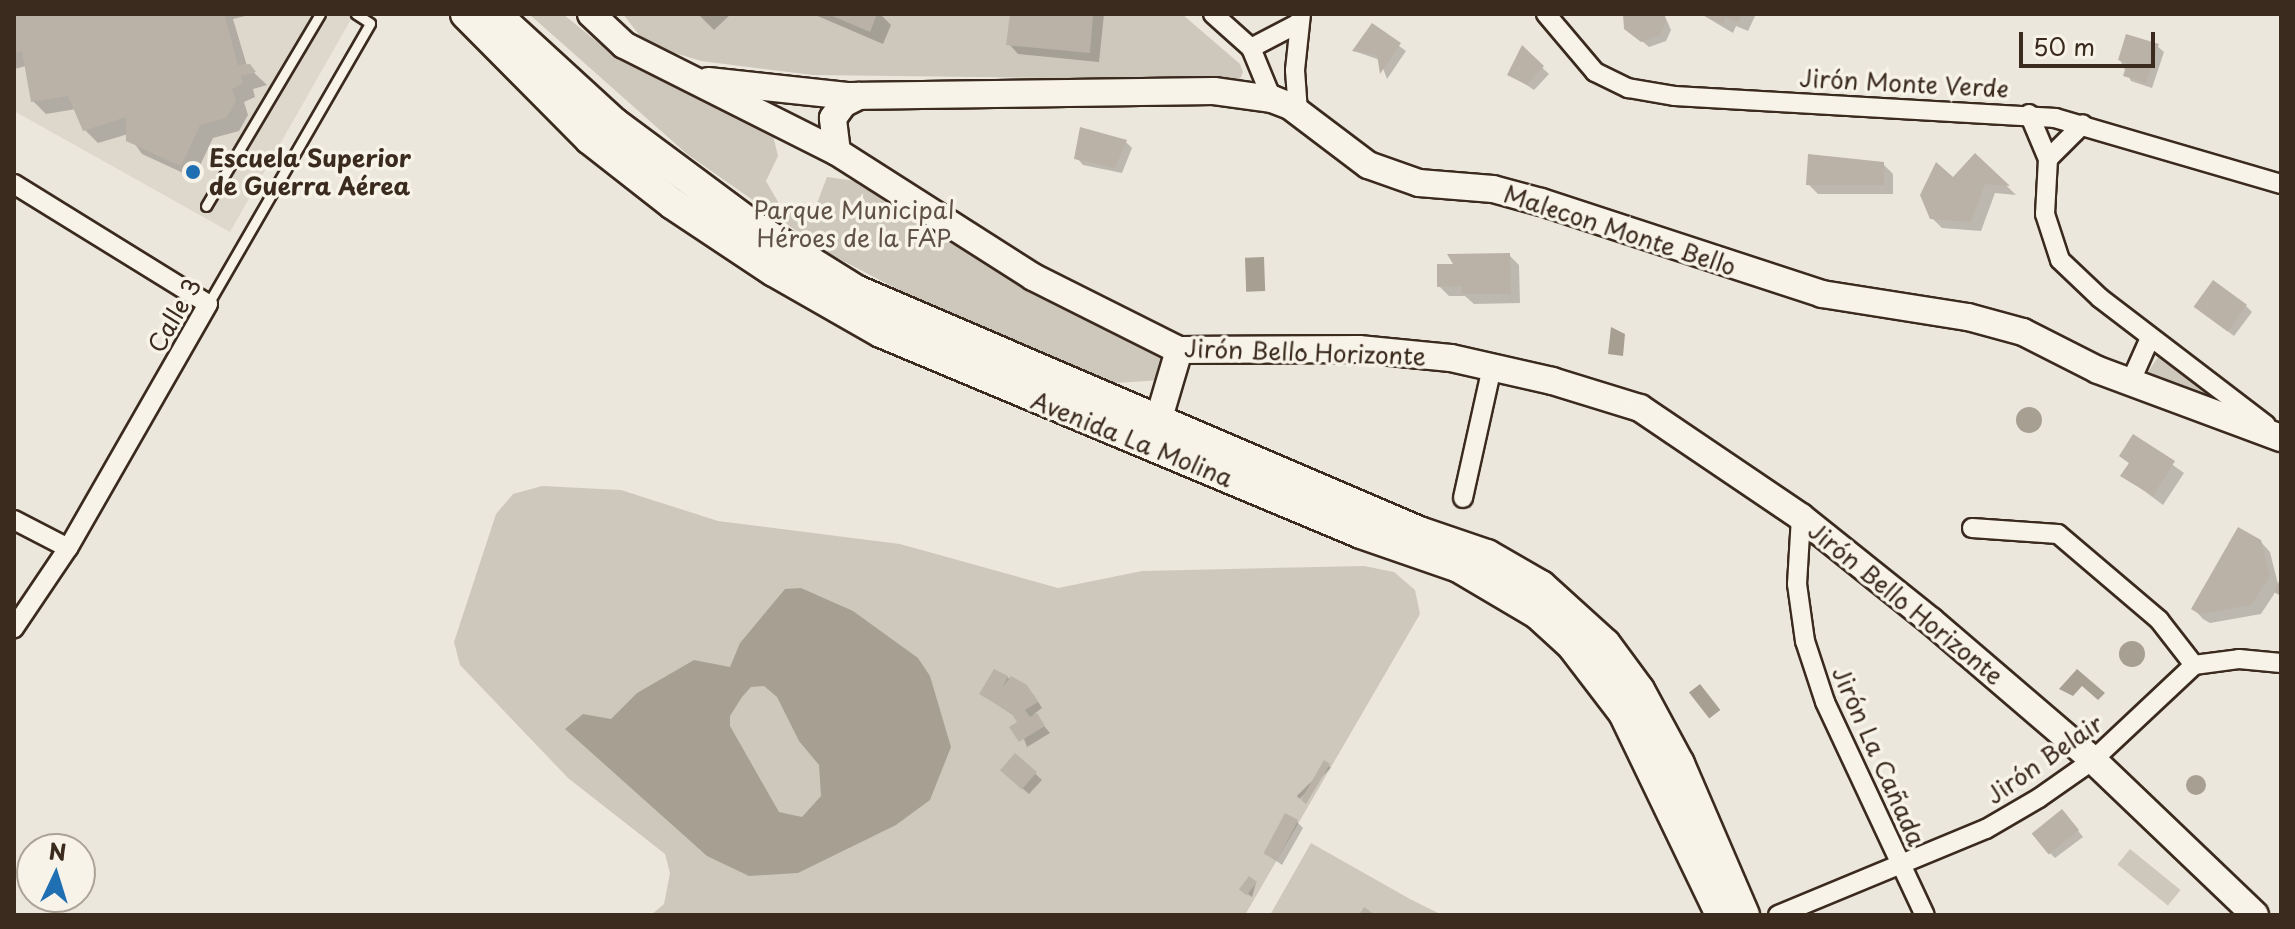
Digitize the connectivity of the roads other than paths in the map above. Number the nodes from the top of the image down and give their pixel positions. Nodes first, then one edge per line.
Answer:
1 (320, 14) edge
2 (356, 14) edge
3 (466, 14) edge
4 (495, 14) edge
5 (591, 14) edge
6 (1213, 14) edge
7 (1546, 14) edge
8 (1300, 19) edge
9 (1251, 48) junction
10 (680, 76) junction
11 (859, 96) junction
12 (1272, 99) junction
13 (1298, 112) junction
14 (2029, 114) junction
15 (2083, 124) junction
16 (837, 152) junction
17 (2048, 159) junction
18 (14, 184) edge
19 (2281, 184) edge
20 (206, 206) dead end
21 (208, 304) junction
22 (2150, 338) junction
23 (1179, 350) junction
24 (1492, 367) junction
25 (2130, 383) junction
26 (1155, 434) junction
27 (2281, 438) edge
28 (1463, 498) dead end
29 (1801, 517) junction
30 (14, 520) edge
31 (1972, 528) dead end
32 (68, 548) junction
33 (14, 628) edge
34 (2281, 663) edge
35 (2194, 665) junction
36 (2093, 760) junction
37 (1902, 865) junction
38 (1721, 915) edge
39 (1744, 915) edge
40 (1778, 915) edge
41 (1925, 915) edge
42 (2255, 915) edge

1 - 20 lane
2 - 21 lane, Calle 3
3 - 26 main road, Avenida La Molina
4 - 26 main road, Avenida La Molina
5 - 10 street, Jirón Bello Horizonte
6 - 9 street
7 - 14 street, Jirón Monte Verde
8 - 9 street
8 - 13 street
9 - 12 street
10 - 11 street, Malecon Monte Bello
10 - 16 street, Jirón Bello Horizonte
11 - 12 street, Malecon Monte Bello
11 - 16 street
12 - 13 street, Malecon Monte Bello
13 - 25 street, Malecon Monte Bello
14 - 15 street, Jirón Monte Verde
14 - 17 street
15 - 17 street
15 - 19 street, Jirón Monte Verde
16 - 23 street, Jirón Bello Horizonte
17 - 22 street
18 - 21 street
21 - 32 street, Calle 3
22 - 25 street
22 - 27 street
23 - 24 street, Jirón Bello Horizonte
23 - 26 street
24 - 28 street
24 - 29 street, Jirón Bello Horizonte
25 - 27 street, Malecon Monte Bello
26 - 38 main road, Avenida La Molina
26 - 39 main road, Avenida La Molina
29 - 36 street, Jirón Bello Horizonte
29 - 37 street, Jirón La Cañada
30 - 32 street
31 - 35 street
32 - 33 street, Calle 3
34 - 35 street
35 - 36 street, Jirón Belair
36 - 37 street, Jirón Belair
36 - 42 street, Jirón Bello Horizonte
37 - 40 street, Jirón Belair
37 - 41 street, Jirón La Cañada

